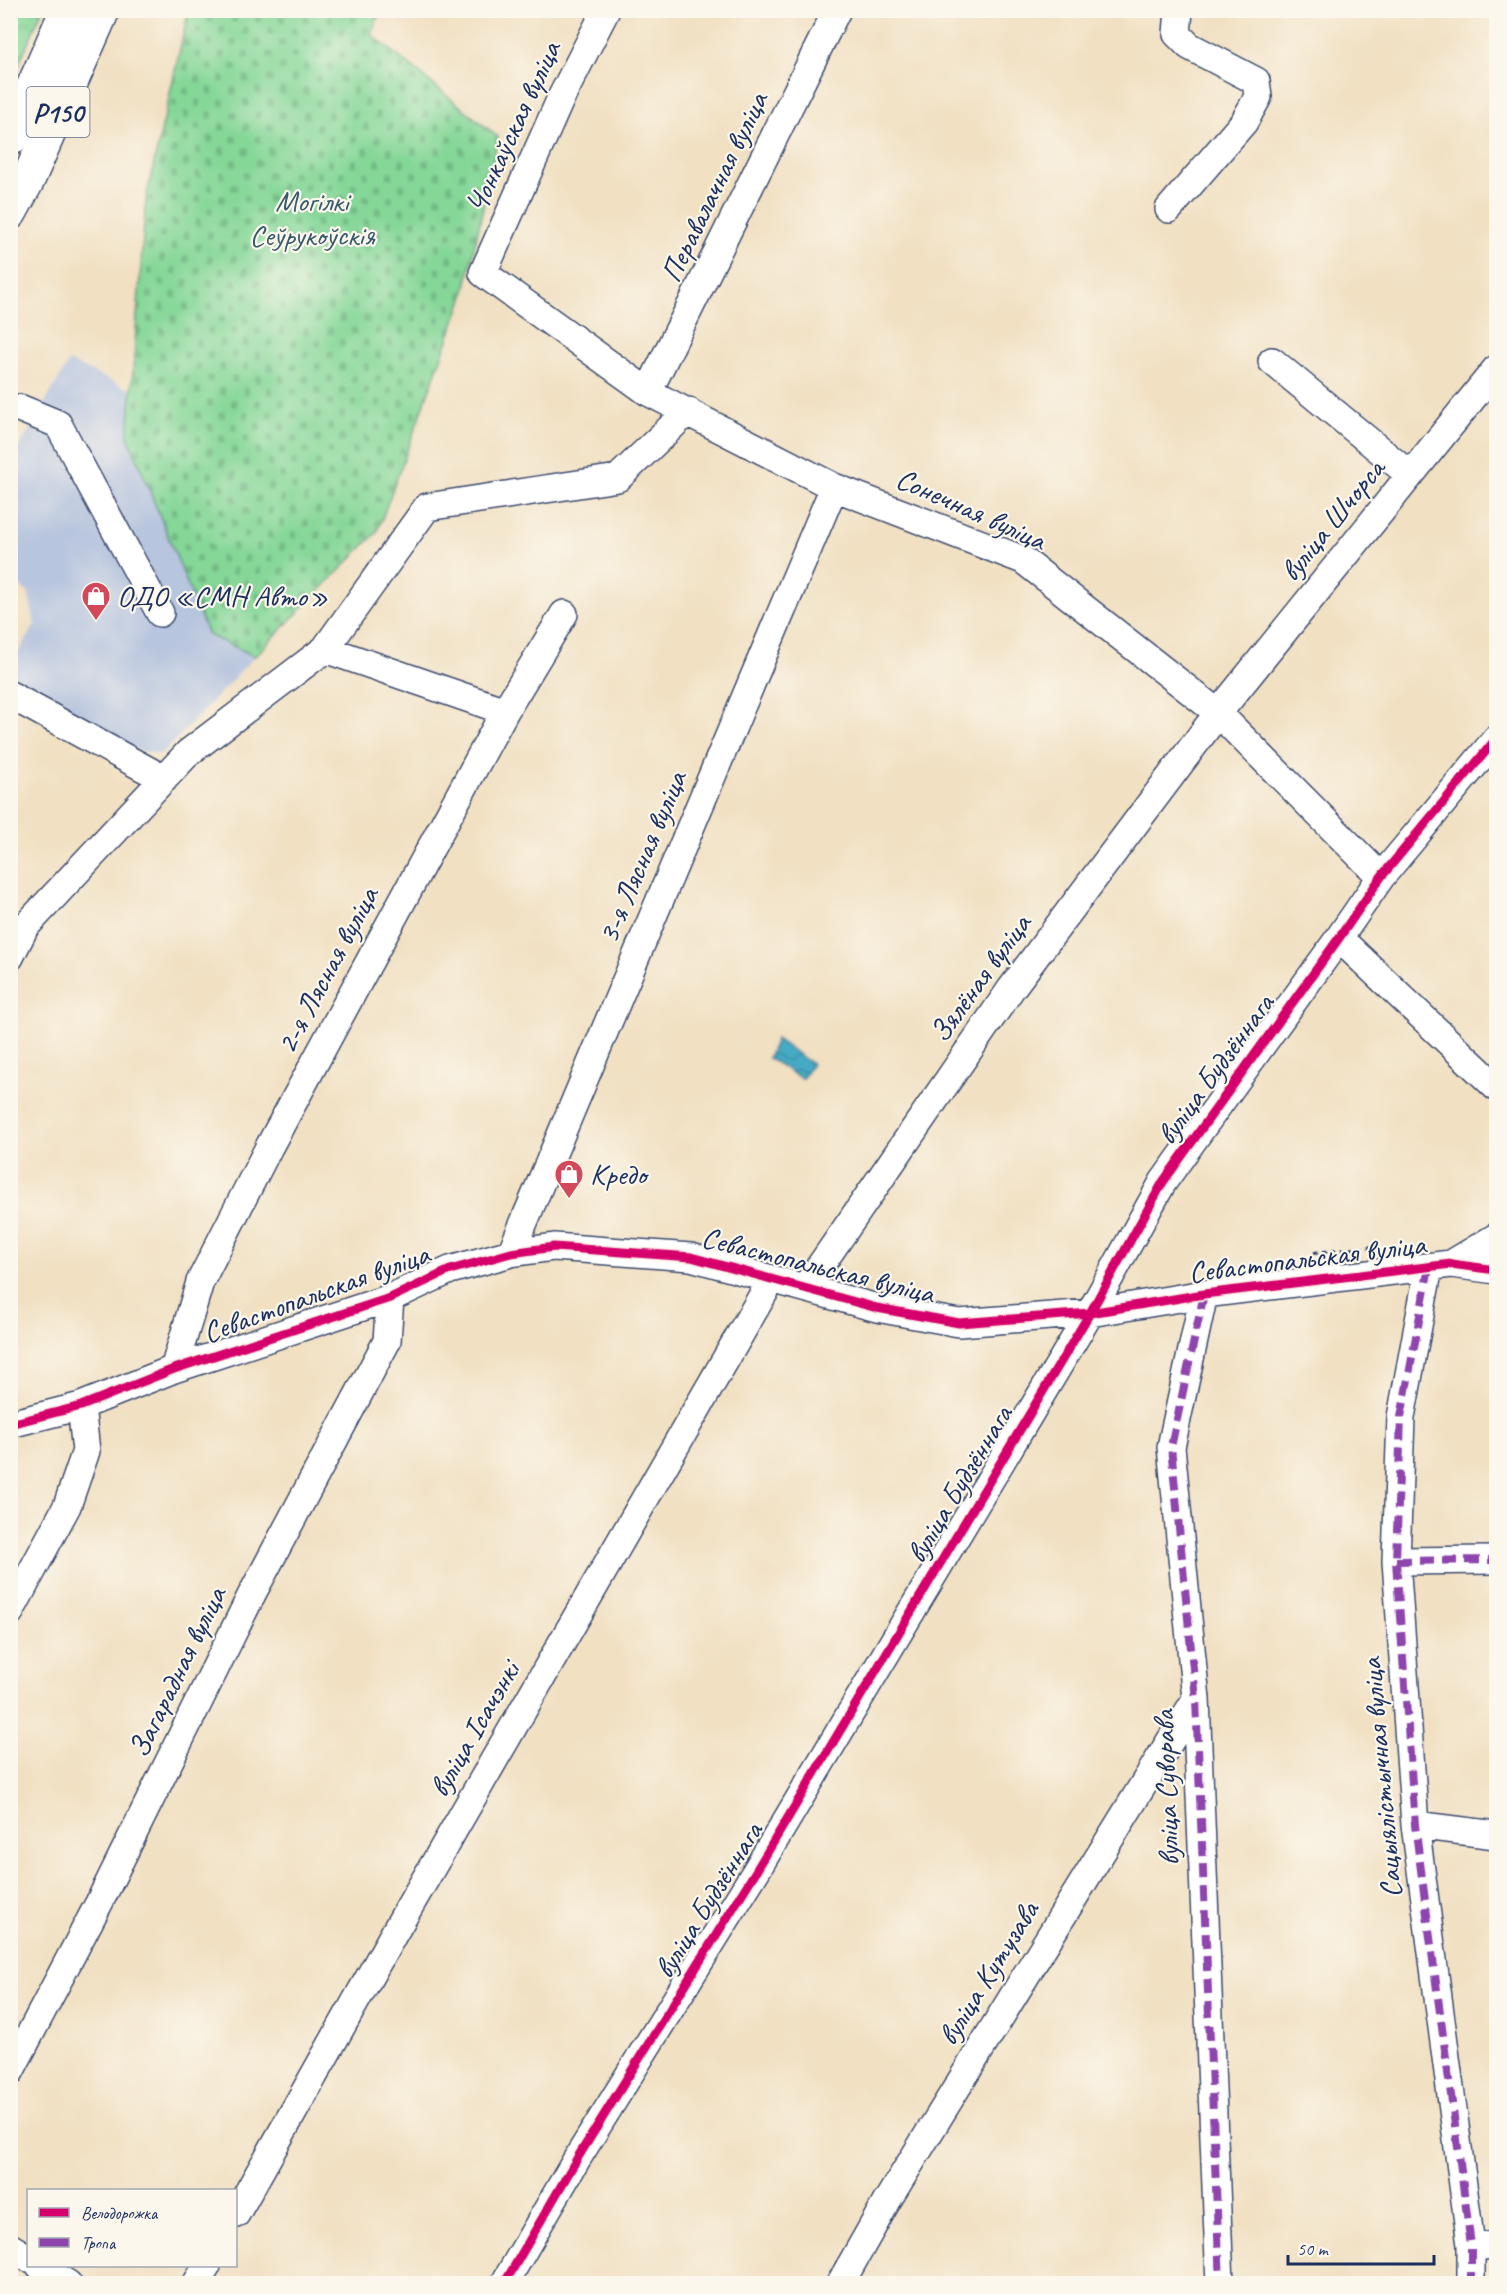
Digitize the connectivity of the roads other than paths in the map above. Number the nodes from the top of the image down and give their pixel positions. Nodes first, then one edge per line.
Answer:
1 (67, 10) edge
2 (103, 10) edge
3 (606, 10) edge
4 (837, 10) edge
5 (1179, 10) edge
6 (10, 139) edge
7 (1169, 209) dead end
8 (10, 213) edge
9 (483, 273) joint
10 (1272, 361) dead end
11 (1497, 369) edge
12 (648, 392) junction
13 (13, 407) edge
14 (688, 411) junction
15 (1410, 475) junction
16 (834, 487) junction
17 (160, 613) dead end
18 (564, 614) dead end
19 (324, 649) junction
20 (10, 694) edge
21 (505, 711) junction
22 (1218, 713) junction
23 (1497, 739) edge
24 (164, 778) junction
25 (1381, 877) junction
26 (1340, 939) junction
27 (10, 957) edge
28 (1497, 1087) edge
29 (1497, 1237) edge
30 (511, 1253) junction
31 (1440, 1265) junction
32 (1497, 1270) edge
33 (772, 1279) junction
34 (805, 1288) junction
35 (1204, 1294) junction
36 (390, 1298) junction
37 (1090, 1312) junction
38 (174, 1369) junction
39 (81, 1406) junction
40 (10, 1424) edge
41 (1497, 1560) edge
42 (1396, 1561) junction
43 (10, 1612) edge
44 (1196, 1699) junction
45 (1415, 1825) junction
46 (1497, 1835) edge
47 (10, 2072) edge
48 (237, 2212) edge
49 (1484, 2245) edge
50 (10, 2247) edge
51 (27, 2257) edge
52 (43, 2267) edge
53 (206, 2267) edge
54 (68, 2283) edge
55 (196, 2283) edge
56 (504, 2283) edge
57 (840, 2283) edge
58 (1220, 2283) edge
59 (1471, 2283) edge

1 - 6 main road, Р150
2 - 8 main road, Р150
3 - 9 street, Чонкаўская вуліца
4 - 12 street, Перавалачная вуліца
5 - 7 street
9 - 12 street, Сонечная вуліца
10 - 15 street
11 - 15 street, вуліца Шчорса
12 - 14 street, Сонечная вуліца
13 - 17 street
14 - 16 street, Сонечная вуліца
14 - 19 street
15 - 22 street, вуліца Шчорса
16 - 22 street, Сонечная вуліца
16 - 30 street, 3-я Лясная вуліца
18 - 21 street, 2-я Лясная вуліца
19 - 21 street
19 - 24 street
20 - 24 street
21 - 38 street, 2-я Лясная вуліца
22 - 25 street, Сонечная вуліца
22 - 34 street, Зялёная вуліца
23 - 25 street, вуліца Будзённага
24 - 27 street
25 - 26 street, вуліца Будзённага
26 - 28 street
26 - 37 street, вуліца Будзённага
29 - 31 street, Севастопальская вуліца
30 - 33 street, Севастопальская вуліца
30 - 36 street, Севастопальская вуліца
31 - 32 street, Севастопальская вуліца
31 - 35 street, Севастопальская вуліца
31 - 42 street, Сацыялістычная вуліца
33 - 34 street, Севастопальская вуліца
33 - 48 street, вуліца Ісачэнкі
34 - 37 street, Севастопальская вуліца
35 - 37 street, Севастопальская вуліца
35 - 44 street, вуліца Суворава
36 - 38 street, Севастопальская вуліца
36 - 47 street, Загарадная вуліца
37 - 56 street, вуліца Будзённага
38 - 39 street, Севастопальская вуліца
39 - 40 street, Севастопальская вуліца
39 - 43 street
41 - 42 street
42 - 45 street, Сацыялістычная вуліца
44 - 57 street, вуліца Кутузава
44 - 58 street, вуліца Суворава
45 - 46 street
45 - 49 street, Сацыялістычная вуліца
49 - 59 street, Сацыялістычная вуліца
50 - 51 street
52 - 54 street
53 - 55 street

